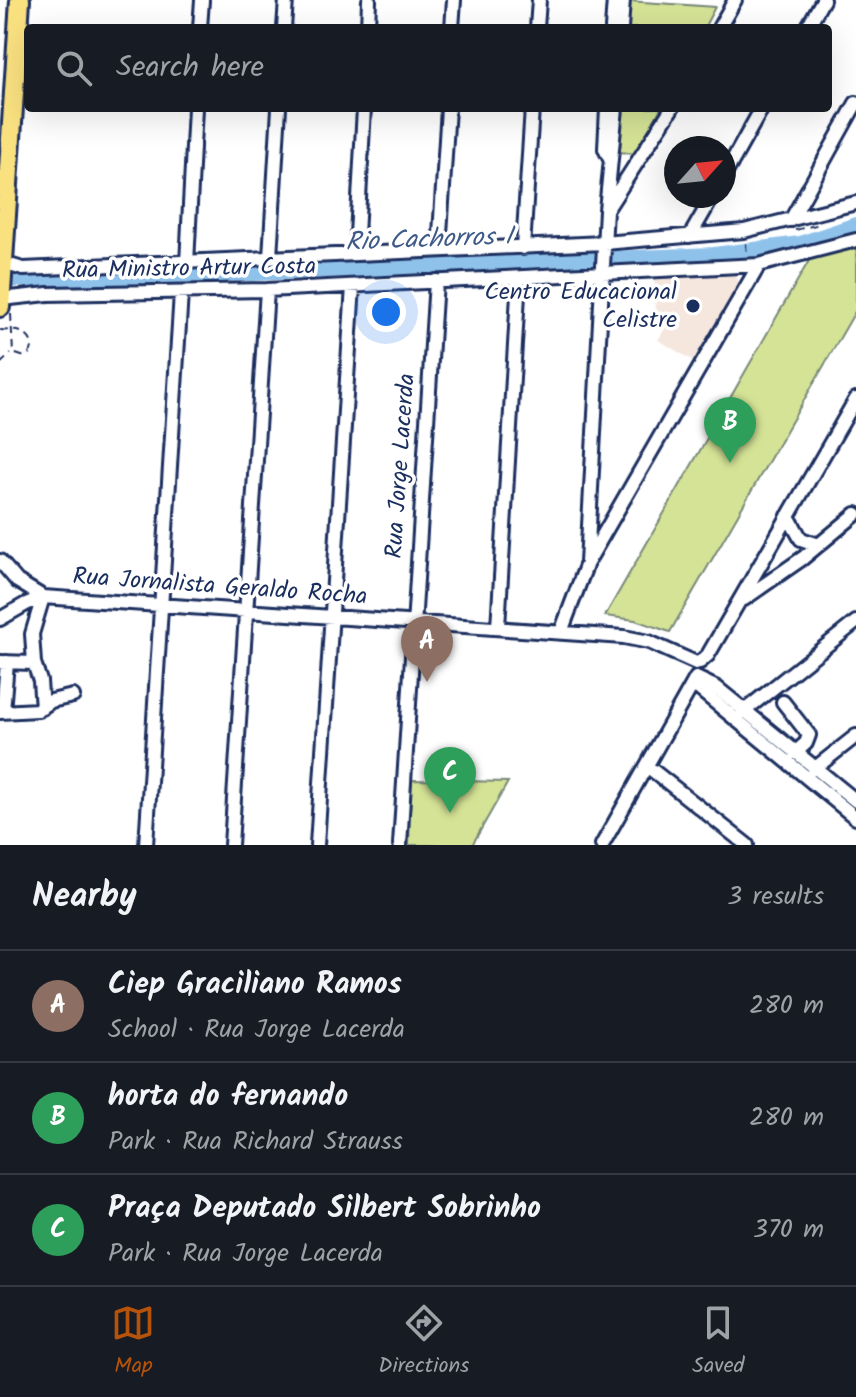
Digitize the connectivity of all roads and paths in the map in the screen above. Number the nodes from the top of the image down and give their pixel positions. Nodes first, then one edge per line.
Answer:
1 (20, 0) edge
2 (202, 0) edge
3 (286, 0) edge
4 (369, 0) edge
5 (454, 0) edge
6 (539, 0) edge
7 (614, 0) edge
8 (623, 0) edge
9 (735, 0) edge
10 (823, 0) edge
11 (200, 24) edge
12 (284, 24) edge
13 (368, 24) edge
14 (452, 24) edge
15 (537, 24) edge
16 (612, 24) edge
17 (621, 24) edge
18 (721, 24) edge
19 (809, 24) edge
20 (856, 103) edge
21 (195, 112) edge
22 (279, 112) edge
23 (364, 112) edge
24 (448, 112) edge
25 (532, 112) edge
26 (607, 112) edge
27 (616, 112) edge
28 (669, 112) edge
29 (760, 112) edge
30 (736, 155) edge
31 (610, 159) junction
32 (856, 203) edge
33 (706, 208) edge
34 (606, 210) junction
35 (791, 220) junction
36 (690, 236) junction
37 (745, 238) dead end
38 (856, 240) edge
39 (604, 247) junction
40 (523, 248) junction
41 (439, 250) junction
42 (356, 253) junction
43 (747, 256) dead end
44 (270, 257) junction
45 (187, 263) junction
46 (759, 265) junction
47 (2, 266) junction
48 (732, 267) junction
49 (603, 270) junction
50 (519, 278) junction
51 (436, 281) junction
52 (353, 286) junction
53 (745, 289) junction
54 (267, 290) junction
55 (1, 292) edge
56 (181, 293) junction
57 (4, 307) edge
58 (0, 330) edge
59 (12, 354) junction
60 (0, 364) edge
61 (856, 399) edge
62 (856, 514) edge
63 (788, 516) junction
64 (819, 545) junction
65 (0, 561) edge
66 (587, 563) junction
67 (43, 597) junction
68 (739, 602) junction
69 (161, 606) junction
70 (246, 612) junction
71 (331, 617) junction
72 (0, 619) edge
73 (413, 622) junction
74 (856, 622) edge
75 (498, 627) junction
76 (561, 632) junction
77 (4, 662) edge
78 (34, 663) junction
79 (700, 670) junction
80 (73, 696) dead end
81 (783, 702) dead end
82 (42, 708) junction
83 (2, 712) edge
84 (743, 712) junction
85 (856, 736) edge
86 (795, 753) junction
87 (647, 766) junction
88 (814, 769) junction
89 (856, 801) edge
90 (856, 818) edge
91 (146, 845) edge
92 (231, 845) edge
93 (317, 845) edge
94 (400, 845) edge
95 (602, 845) edge
96 (747, 845) edge

1 - 47 highway
2 - 11 street
3 - 12 street
4 - 13 street
5 - 14 street
6 - 15 street
7 - 16 street
8 - 17 street
9 - 18 street
10 - 19 street
20 - 35 street
21 - 45 street
22 - 44 street
23 - 42 street
24 - 41 street
25 - 40 street
26 - 31 street
27 - 31 street
28 - 34 street
29 - 30 street
31 - 34 street
32 - 35 street, Rua Ministro Artur Costa
33 - 36 street
34 - 39 street
35 - 36 street, Rua Ministro Artur Costa
36 - 39 street, Rua Ministro Artur Costa
37 - 43 path
38 - 46 street, Rua Ministro Artur Costa
39 - 40 street, Rua Ministro Artur Costa
39 - 49 street
40 - 41 street, Rua Ministro Artur Costa
41 - 42 street, Rua Ministro Artur Costa
42 - 44 street, Rua Ministro Artur Costa
44 - 45 street, Rua Ministro Artur Costa
45 - 47 street, Rua Ministro Artur Costa
46 - 48 street, Rua Ministro Artur Costa
46 - 53 street
47 - 55 highway
48 - 49 street, Rua Ministro Artur Costa
48 - 53 street
49 - 50 street, Rua Ministro Artur Costa
49 - 66 street
50 - 51 street, Rua Ministro Artur Costa
50 - 75 street
51 - 52 street, Rua Ministro Artur Costa
51 - 73 street, Rua Jorge Lacerda
52 - 54 street, Rua Ministro Artur Costa
52 - 71 street
53 - 66 street
54 - 56 street, Rua Ministro Artur Costa
54 - 70 street
55 - 57 highway
56 - 57 street, Rua Ministro Artur Costa
56 - 69 street
57 - 59 path
58 - 59 path, bridge
59 - 60 path
61 - 63 street
62 - 64 street
63 - 64 street
63 - 68 street
64 - 68 street
65 - 67 street, Rua Jornalista Geraldo Rocha
66 - 76 street
67 - 69 street, Rua Jornalista Geraldo Rocha
67 - 72 street, Rua Jornalista Geraldo Rocha
67 - 78 street
68 - 79 street
69 - 70 street, Rua Jornalista Geraldo Rocha
69 - 91 street
70 - 71 street, Rua Jornalista Geraldo Rocha
70 - 92 street
71 - 73 street, Rua Jornalista Geraldo Rocha
71 - 93 street
73 - 75 street, Rua Jornalista Geraldo Rocha
73 - 94 street, Rua Jorge Lacerda
74 - 84 street
75 - 76 street, Rua Jornalista Geraldo Rocha
76 - 79 street, Rua Jornalista Geraldo Rocha
77 - 78 street
77 - 83 street
78 - 82 street
79 - 84 street, Rua Jornalista Geraldo Rocha
79 - 87 street
79 - 90 street, Rua Jornalista Geraldo Rocha
80 - 82 street
81 - 86 street
82 - 83 street
84 - 86 street, Rua Jornalista Geraldo Rocha
85 - 88 street
86 - 88 street, Rua Jornalista Geraldo Rocha
87 - 95 street
87 - 96 street
88 - 89 street, Rua Jornalista Geraldo Rocha

